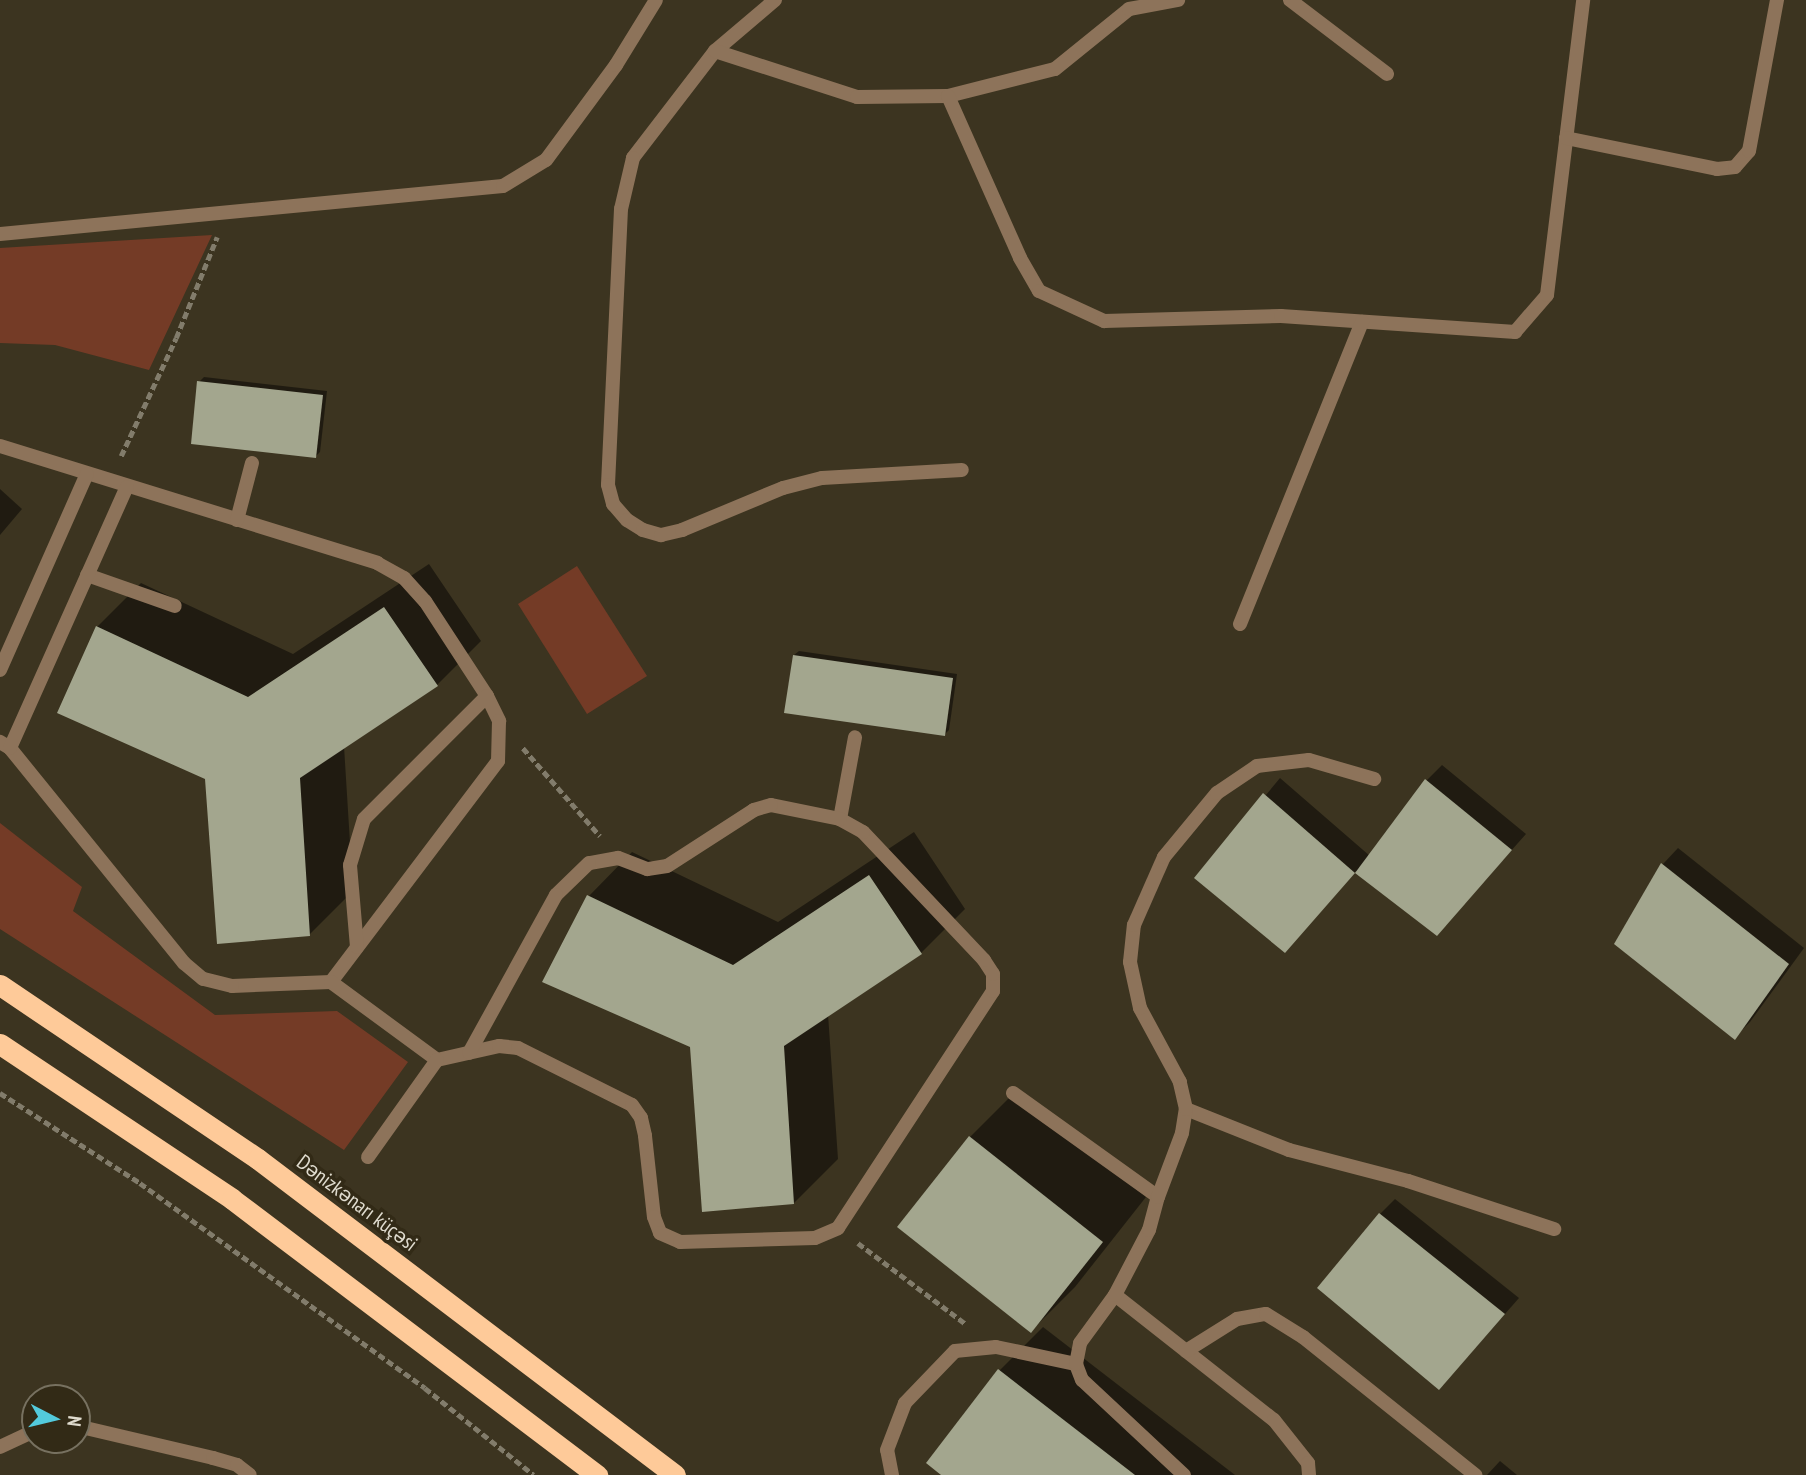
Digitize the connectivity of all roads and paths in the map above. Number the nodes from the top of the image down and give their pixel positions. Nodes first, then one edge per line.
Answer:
1 (656, 0) edge
2 (775, 0) edge
3 (1178, 0) edge
4 (1290, 0) edge
5 (1583, 0) edge
6 (1777, 0) edge
7 (715, 51) junction
8 (1387, 74) dead end
9 (948, 96) junction
10 (1566, 138) junction
11 (227, 213) junction
12 (0, 234) edge
13 (1362, 322) junction
14 (0, 446) edge
15 (252, 463) dead end
16 (962, 470) dead end
17 (87, 474) junction
18 (109, 481) junction
19 (127, 487) junction
20 (237, 520) junction
21 (87, 575) junction
22 (174, 606) dead end
23 (1240, 624) dead end
24 (0, 670) edge
25 (487, 696) junction
26 (499, 721) junction
27 (855, 737) dead end
28 (5, 745) edge
29 (1374, 779) dead end
30 (840, 819) junction
31 (618, 858) junction
32 (357, 947) junction
33 (331, 982) junction
34 (0, 985) edge
35 (0, 1044) edge
36 (469, 1053) junction
37 (438, 1060) junction
38 (0, 1093) edge
39 (1013, 1093) dead end
40 (1186, 1109) junction
41 (368, 1157) dead end
42 (1158, 1197) junction
43 (838, 1228) junction
44 (1554, 1229) dead end
45 (1115, 1295) junction
46 (996, 1347) junction
47 (1186, 1351) junction
48 (1076, 1364) junction
49 (91, 1429) edge
50 (21, 1438) edge
51 (0, 1447) edge
52 (250, 1475) edge
53 (534, 1475) edge
54 (597, 1475) edge
55 (675, 1475) edge
56 (892, 1475) edge
57 (1184, 1475) edge
58 (1309, 1475) edge
59 (1475, 1475) edge

1 - 11 street
2 - 7 street
3 - 9 street
4 - 8 street
5 - 10 street
6 - 10 street
7 - 9 street
7 - 16 street
9 - 13 street
10 - 13 street
11 - 12 street
11 - 18 path
13 - 23 street
14 - 17 street
15 - 20 street
17 - 18 street
17 - 24 street
18 - 19 street
19 - 20 street
19 - 21 street
20 - 25 street
21 - 22 street
21 - 28 street
25 - 26 street
25 - 32 street
26 - 31 path
26 - 32 street
27 - 30 street
28 - 33 street
29 - 40 street
30 - 31 street
30 - 43 street
31 - 36 street
32 - 33 street
33 - 37 street
34 - 55 highway, Dənizkənarı küçəsi
35 - 54 highway
36 - 37 street
36 - 43 street
37 - 41 street
38 - 53 path
39 - 42 street
40 - 42 street
40 - 44 street
42 - 45 street
43 - 46 path
45 - 47 street
45 - 48 street
46 - 48 street
46 - 56 street
47 - 58 street
47 - 59 street
48 - 57 street
49 - 52 street
50 - 51 street

